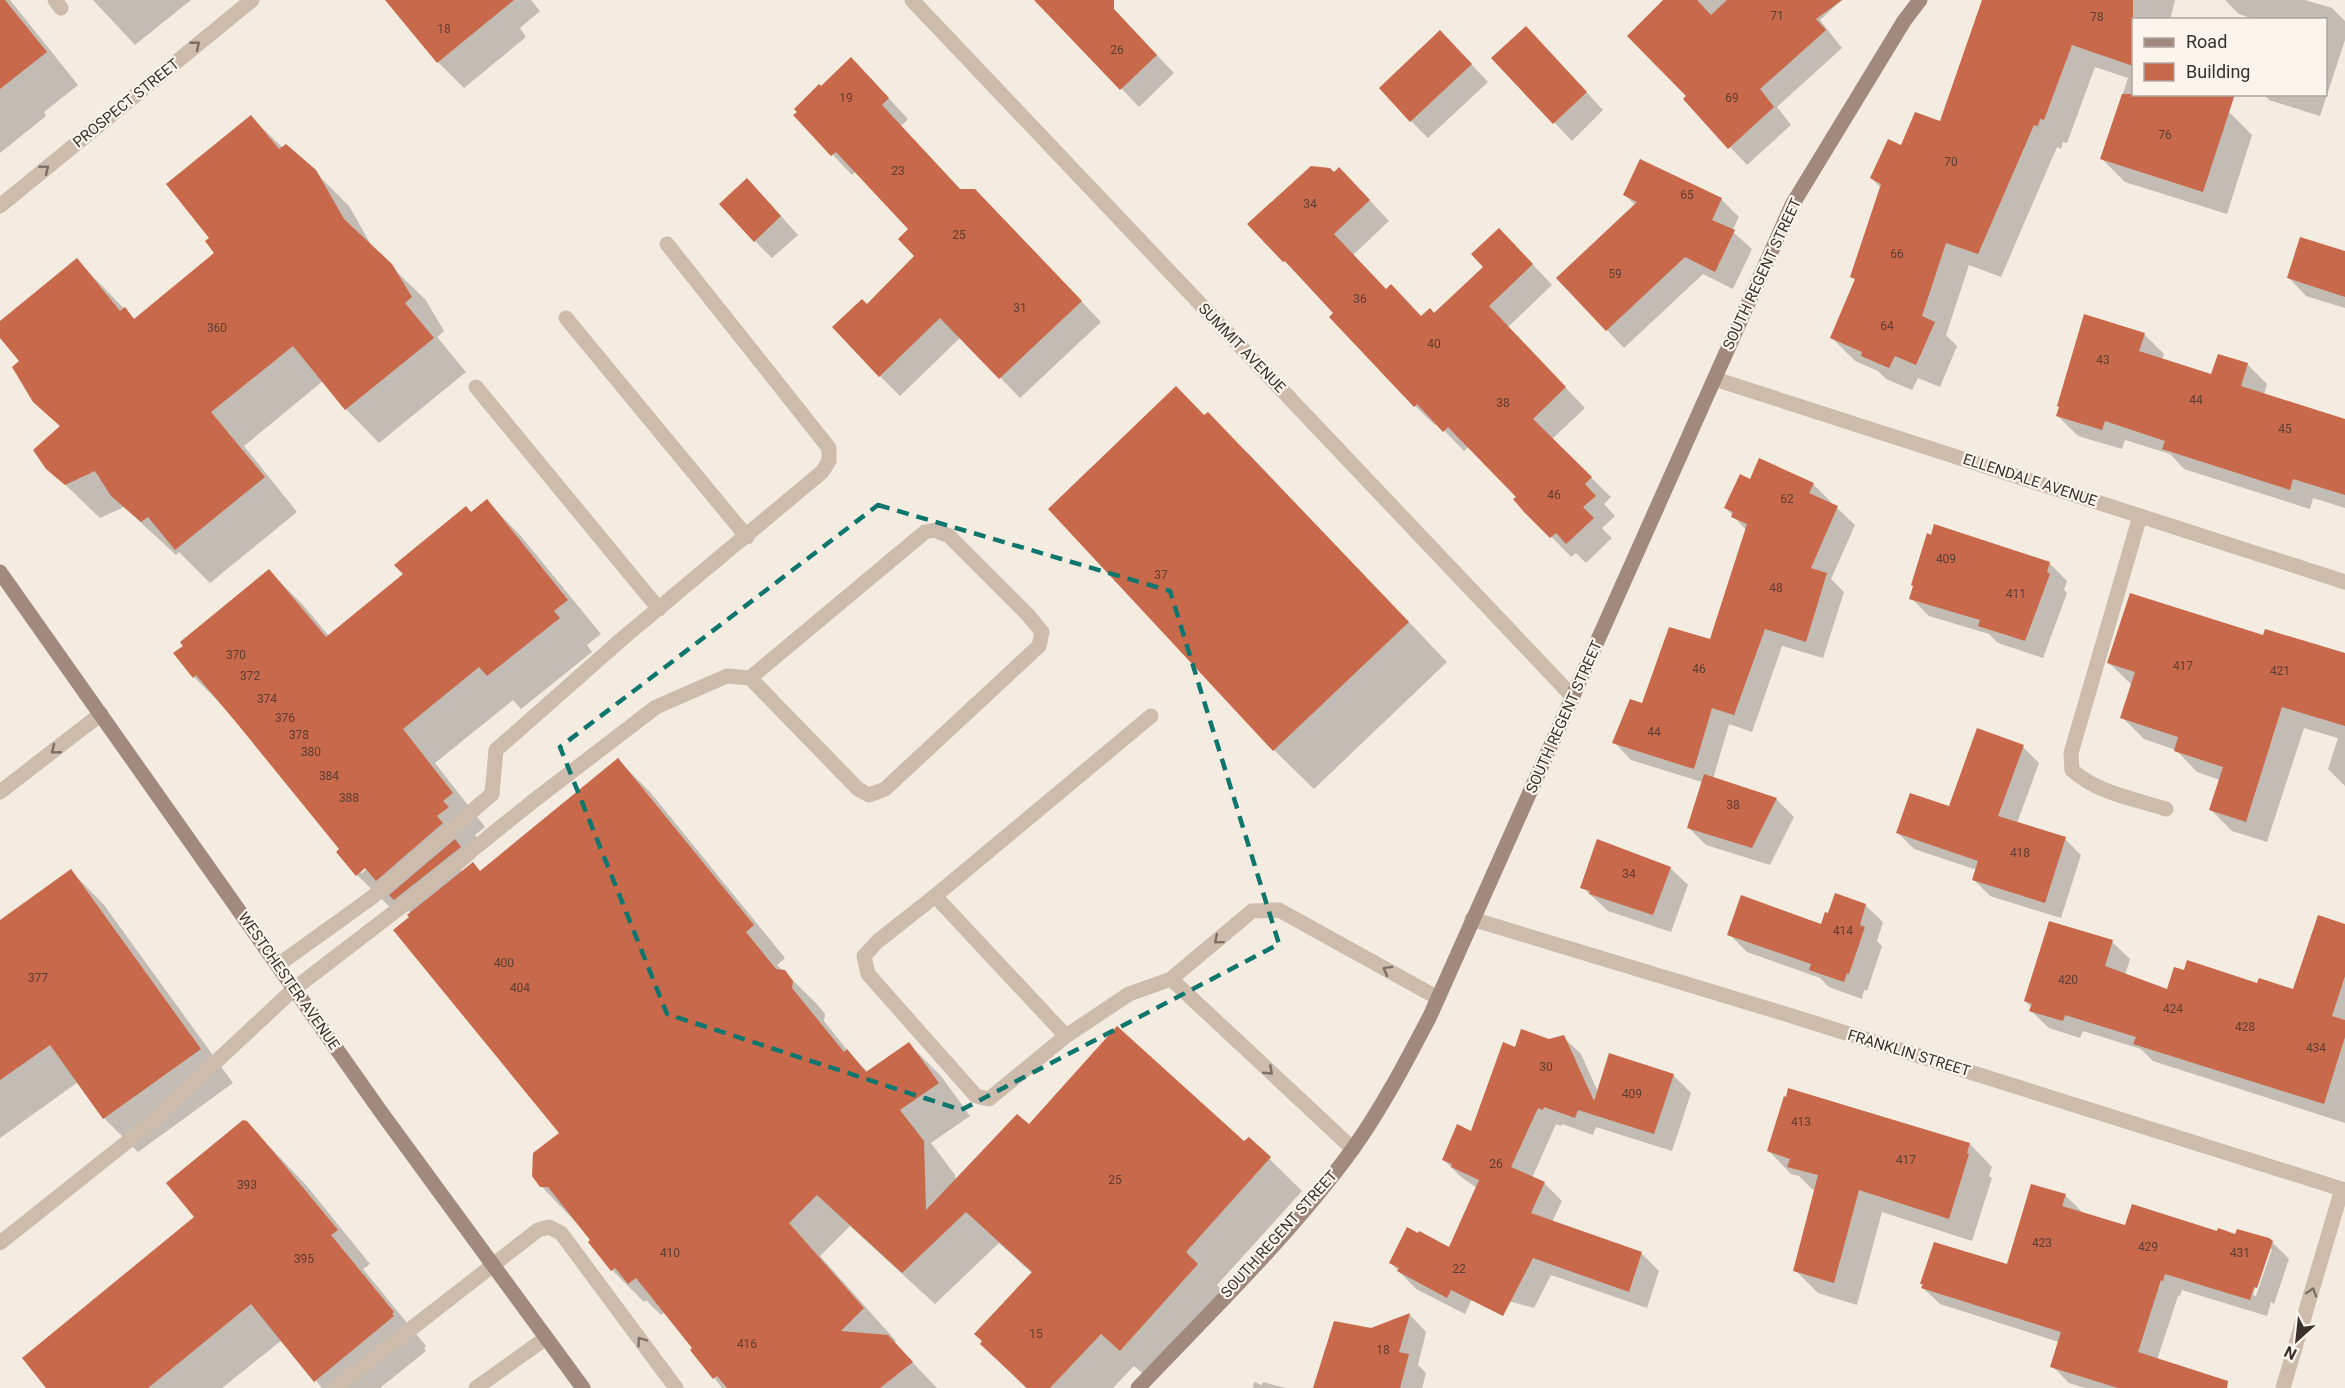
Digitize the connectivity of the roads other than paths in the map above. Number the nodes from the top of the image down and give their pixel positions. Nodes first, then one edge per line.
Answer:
1 (252, 0) edge
2 (912, 0) edge
3 (1920, 0) edge
4 (0, 206) edge
5 (667, 244) dead end
6 (566, 318) dead end
7 (1714, 379) junction
8 (476, 387) dead end
9 (2140, 516) junction
10 (747, 537) junction
11 (0, 572) edge
12 (2345, 582) edge
13 (659, 609) junction
14 (750, 678) junction
15 (1573, 697) junction
16 (101, 714) junction
17 (1151, 716) dead end
18 (0, 792) edge
19 (2166, 809) dead end
20 (935, 896) junction
21 (1472, 919) junction
22 (278, 965) junction
23 (1171, 979) junction
24 (294, 989) junction
25 (1438, 998) junction
26 (1066, 1036) junction
27 (1353, 1149) junction
28 (2344, 1190) edge
29 (0, 1243) edge
30 (494, 1266) junction
31 (546, 1338) junction
32 (335, 1388) edge
33 (476, 1388) edge
34 (583, 1388) edge
35 (676, 1388) edge
36 (1138, 1388) edge
37 (2283, 1388) edge

4 -> 1 street, PROSPECT STREET
2 - 15 street, SUMMIT AVENUE
3 - 7 street, SOUTH REGENT STREET
5 - 10 street
6 - 10 street
7 - 9 street, ELLENDALE AVENUE
7 - 15 street, SOUTH REGENT STREET
8 - 13 street
9 - 12 street, ELLENDALE AVENUE
9 - 19 street
10 - 13 street
11 - 16 street, WESTCHESTER AVENUE
13 - 22 street
14 - 14 street
14 - 24 street
15 - 21 street, SOUTH REGENT STREET
16 -> 18 street
16 - 22 street, WESTCHESTER AVENUE
17 - 20 street
20 - 26 street
20 - 26 street
21 - 25 street, SOUTH REGENT STREET
21 - 28 street, FRANKLIN STREET
22 - 24 street, WESTCHESTER AVENUE
25 -> 23 street
23 - 26 street
23 -> 27 street
24 - 29 street
24 - 30 street, WESTCHESTER AVENUE
25 - 27 street, SOUTH REGENT STREET
27 - 36 street, SOUTH REGENT STREET
37 -> 28 street
30 - 31 street, WESTCHESTER AVENUE
30 - 32 street
35 -> 30 street
31 - 33 street
31 - 34 street, WESTCHESTER AVENUE

